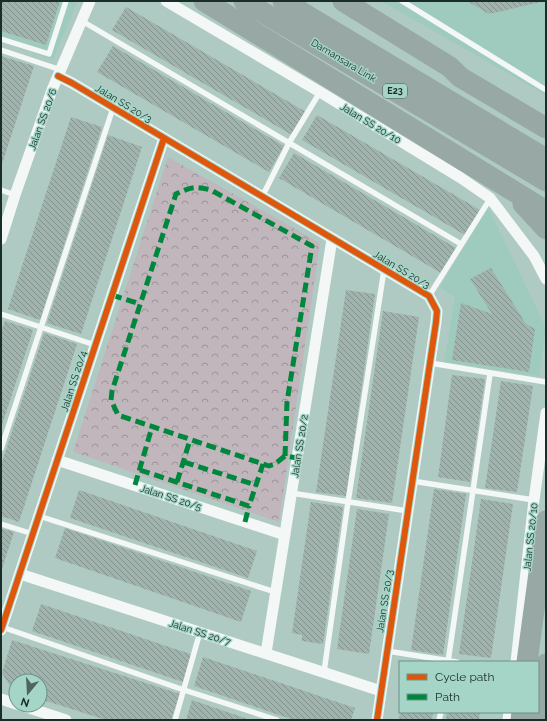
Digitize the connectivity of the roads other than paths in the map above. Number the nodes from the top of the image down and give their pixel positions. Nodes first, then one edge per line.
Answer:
1 (66, 1) edge
2 (90, 1) edge
3 (166, 1) edge
4 (204, 1) edge
5 (244, 1) edge
6 (283, 1) edge
7 (343, 1) edge
8 (402, 1) edge
9 (82, 21) junction
10 (1, 39) edge
11 (1, 50) edge
12 (450, 67) junction
13 (59, 73) junction
14 (546, 90) edge
15 (320, 92) junction
16 (113, 108) junction
17 (546, 113) edge
18 (546, 128) edge
19 (164, 138) junction
20 (289, 143) junction
21 (546, 159) edge
22 (546, 181) edge
23 (1, 190) edge
24 (497, 191) junction
25 (15, 195) junction
26 (262, 197) junction
27 (546, 211) edge
28 (546, 229) edge
29 (332, 239) junction
30 (1, 240) edge
31 (462, 244) junction
32 (384, 270) junction
33 (546, 279) edge
34 (429, 296) junction
35 (1, 314) edge
36 (41, 327) junction
37 (95, 345) junction
38 (430, 363) junction
39 (490, 374) junction
40 (546, 382) edge
41 (546, 413) edge
42 (1, 450) edge
43 (57, 460) junction
44 (412, 481) junction
45 (473, 490) junction
46 (291, 494) junction
47 (534, 500) junction
48 (348, 502) junction
49 (408, 511) junction
50 (39, 516) junction
51 (546, 521) edge
52 (1, 524) edge
53 (33, 534) junction
54 (285, 535) junction
55 (20, 574) junction
56 (275, 592) junction
57 (2, 629) edge
58 (200, 632) junction
59 (387, 651) junction
60 (266, 653) junction
61 (524, 658) edge
62 (448, 661) edge
63 (546, 664) edge
64 (324, 672) junction
65 (184, 690) junction
66 (381, 691) junction
67 (45, 713) edge
68 (66, 720) edge
69 (175, 720) edge
70 (277, 720) edge
71 (377, 720) edge
72 (538, 720) edge

1 - 10 lane
2 - 9 street, Jalan SS 20/6
3 - 15 street, Jalan SS 20/10
4 - 24 highway
5 - 22 highway, Damansara Link / E23
6 - 21 highway, Damansara Link / E23
7 - 12 highway
8 - 14 lane
9 - 13 street, Jalan SS 20/6
9 - 20 lane
11 - 13 lane
12 - 17 highway
12 - 18 highway
13 - 16 street, Jalan SS 20/3
13 - 25 street, Jalan SS 20/6
15 - 20 lane
15 - 24 street, Jalan SS 20/10
16 - 19 street, Jalan SS 20/3
16 - 36 lane
19 - 26 street, Jalan SS 20/3
19 - 37 street, Jalan SS 20/4
20 - 26 lane
20 - 31 lane
23 - 25 lane
24 - 27 highway
24 - 28 highway
24 - 31 lane
24 - 33 street, Jalan SS 20/10
25 - 30 street, Jalan SS 20/6
26 - 29 street, Jalan SS 20/3
29 - 32 street, Jalan SS 20/3
29 - 46 street, Jalan SS 20/2
31 - 34 lane
32 - 34 street, Jalan SS 20/3
32 - 48 lane
34 - 38 street, Jalan SS 20/3
35 - 36 lane
36 - 37 lane
36 - 42 lane
37 - 43 street, Jalan SS 20/4
38 - 39 lane
38 - 44 street, Jalan SS 20/3
39 - 40 lane
39 - 45 lane
41 - 47 street, Jalan SS 20/10
43 - 50 street, Jalan SS 20/4
43 - 54 street, Jalan SS 20/5
44 - 45 lane
44 - 49 street, Jalan SS 20/3
45 - 47 lane
45 - 62 lane
46 - 48 lane
46 - 54 street, Jalan SS 20/2
47 - 61 street, Jalan SS 20/10
48 - 49 lane
48 - 64 lane
49 - 59 street, Jalan SS 20/3
50 - 53 street, Jalan SS 20/4
50 - 56 lane
51 - 61 highway
52 - 53 lane
53 - 55 street, Jalan SS 20/4
54 - 56 street, Jalan SS 20/2
55 - 57 street, Jalan SS 20/4
55 - 58 street, Jalan SS 20/7
56 - 60 street, Jalan SS 20/2
57 - 65 lane
58 - 60 street, Jalan SS 20/7
58 - 65 lane
59 - 62 lane
59 - 66 street, Jalan SS 20/3
60 - 64 street, Jalan SS 20/7
63 - 72 highway
64 - 66 street, Jalan SS 20/7
65 - 69 lane
65 - 70 lane
66 - 71 street, Jalan SS 20/3
67 - 68 street

